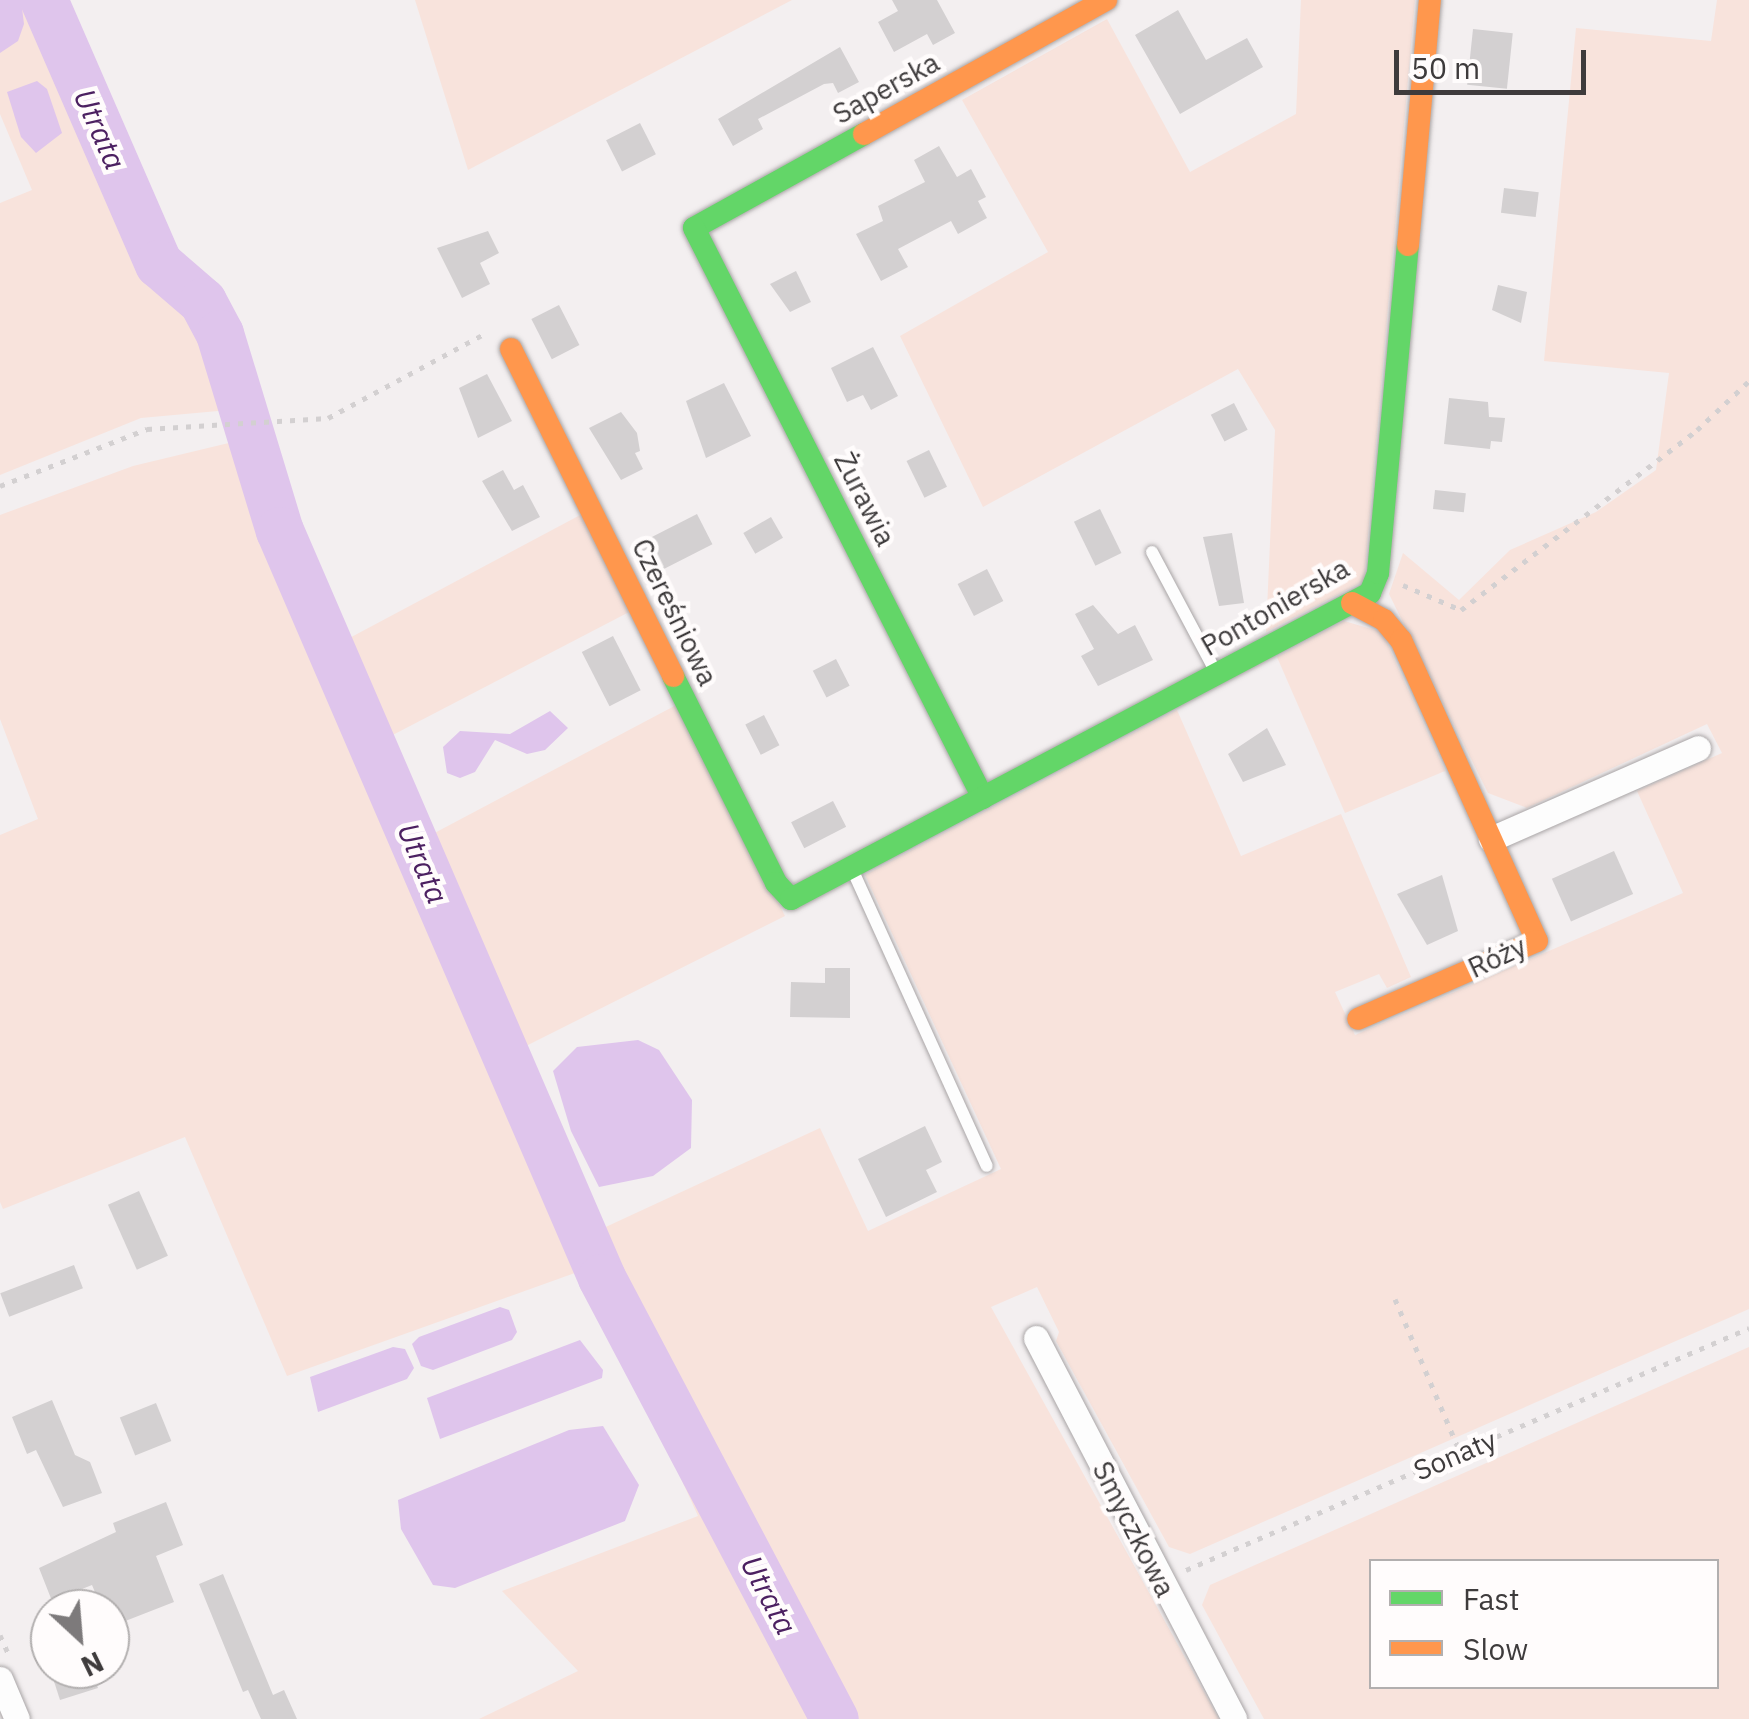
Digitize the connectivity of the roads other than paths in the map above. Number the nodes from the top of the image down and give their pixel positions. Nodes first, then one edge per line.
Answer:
1 (1106, 0) edge
2 (1430, 0) edge
3 (694, 228) joint
4 (511, 349) road end
5 (1152, 552) dead end
6 (1352, 603) junction
7 (1217, 674) junction
8 (1698, 748) dead end
9 (983, 798) junction
10 (1491, 839) junction
11 (851, 867) junction
12 (791, 899) joint
13 (1358, 1020) dead end
14 (987, 1166) dead end
15 (1036, 1338) dead end
16 (1234, 1719) edge

1 - 3 street, Saperska
2 - 6 street, Pontonierska
3 - 9 street, Żurawia
4 - 12 street, Czereśniowa
5 - 7 lane
6 - 7 street, Pontonierska
6 - 10 street, Róży
7 - 9 street, Pontonierska
8 - 10 street
9 - 11 street, Pontonierska
10 - 13 street, Róży
11 - 12 street, Pontonierska
11 - 14 lane
15 - 16 street, Smyczkowa

